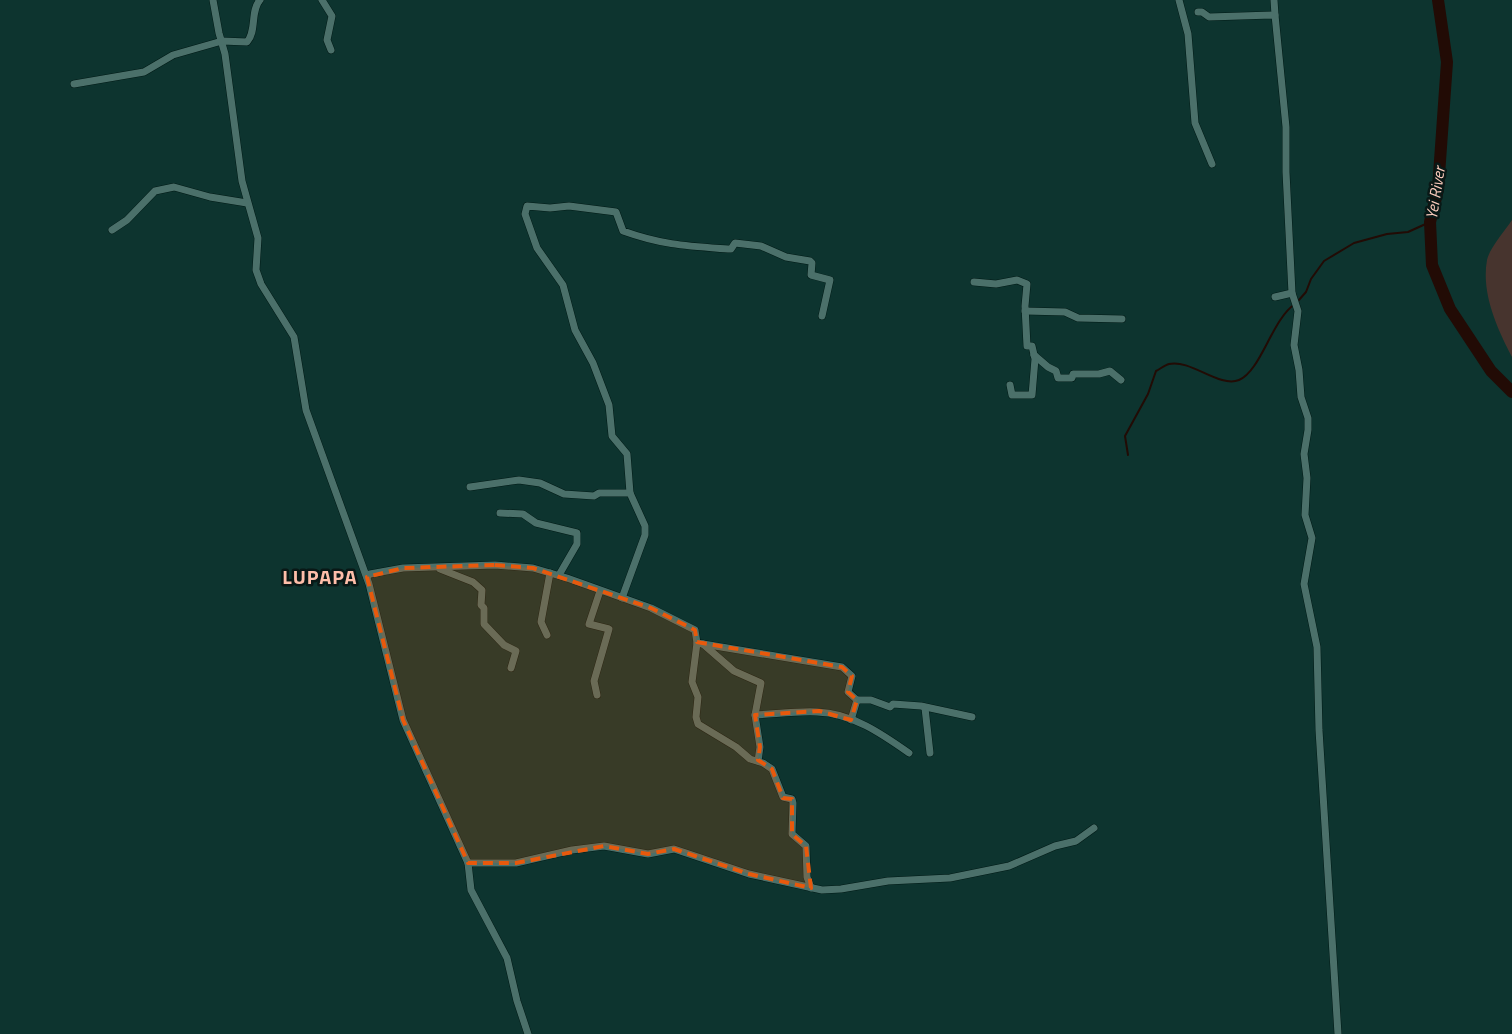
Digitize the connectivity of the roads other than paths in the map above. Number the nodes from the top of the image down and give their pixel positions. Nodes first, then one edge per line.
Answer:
1 (213, 0) edge
2 (260, 0) edge
3 (322, 0) edge
4 (1179, 0) edge
5 (1274, 0) edge
6 (1198, 12) dead end
7 (1275, 14) junction
8 (222, 41) junction
9 (331, 50) dead end
10 (74, 84) dead end
11 (1212, 164) dead end
12 (247, 203) junction
13 (112, 230) dead end
14 (974, 282) dead end
15 (1292, 293) junction
16 (1275, 297) dead end
17 (1025, 311) junction
18 (822, 316) dead end
19 (1122, 319) dead end
20 (1034, 354) junction
21 (1122, 380) dead end
22 (1010, 385) dead end
23 (470, 487) dead end
24 (630, 493) junction
25 (500, 513) dead end
26 (435, 568) junction
27 (550, 573) junction
28 (559, 576) junction
29 (367, 577) junction
30 (600, 591) junction
31 (622, 598) junction
32 (547, 635) dead end
33 (700, 643) junction
34 (512, 668) dead end
35 (597, 695) dead end
36 (857, 700) junction
37 (925, 708) junction
38 (755, 715) junction
39 (972, 718) dead end
40 (851, 720) junction
41 (909, 753) dead end
42 (930, 753) dead end
43 (758, 761) junction
44 (1094, 828) dead end
45 (468, 863) junction
46 (811, 888) junction
47 (528, 1034) edge
48 (1338, 1034) edge

1 - 8 street
2 - 8 street
3 - 9 street
4 - 11 street
5 - 7 street
6 - 7 street
7 - 15 street
8 - 10 street
8 - 12 street
12 - 13 street
12 - 29 street
14 - 17 street
15 - 16 street
15 - 48 street
17 - 19 street
17 - 20 street
18 - 24 street
20 - 21 street
20 - 22 street
23 - 24 street
24 - 31 street
25 - 28 street
26 - 27 street
26 - 29 street
26 - 34 street
27 - 28 street
27 - 32 street
28 - 30 street
29 - 45 street
30 - 31 street
30 - 35 street
31 - 33 street
33 - 36 street
33 - 38 street
33 - 43 street
36 - 37 street
36 - 40 street
37 - 39 street
37 - 42 street
38 - 40 street
38 - 43 street
40 - 41 street
43 - 46 street
44 - 46 street
45 - 46 street
45 - 47 street

